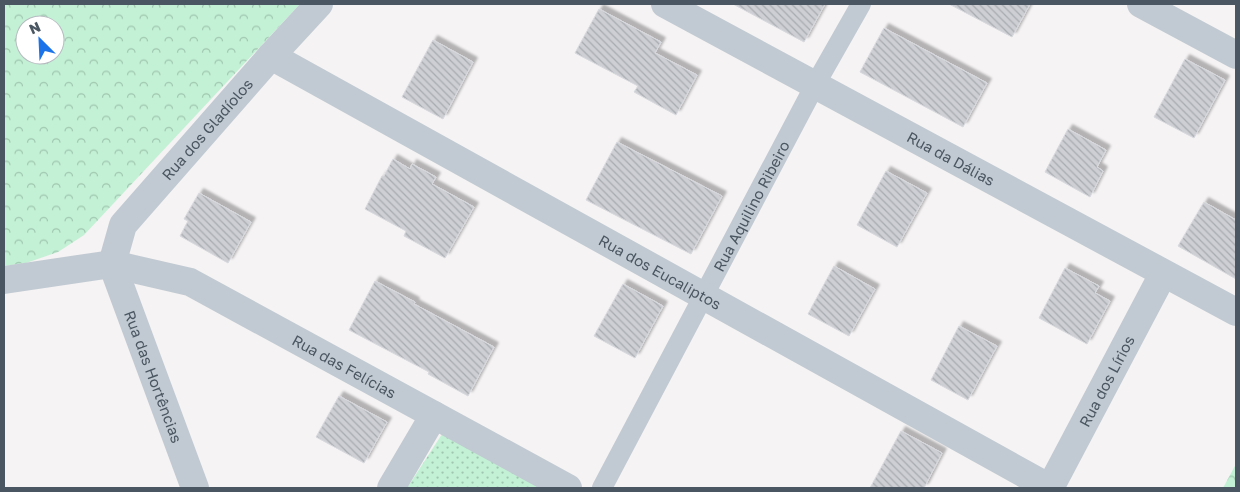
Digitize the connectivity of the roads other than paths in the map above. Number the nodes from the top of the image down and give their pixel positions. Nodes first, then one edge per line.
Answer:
1 (319, 4) edge
2 (665, 4) edge
3 (860, 4) edge
4 (1141, 4) edge
5 (1236, 55) edge
6 (271, 56) junction
7 (815, 85) junction
8 (112, 264) junction
9 (1163, 274) junction
10 (4, 280) edge
11 (704, 296) junction
12 (1236, 312) edge
13 (434, 415) junction
14 (194, 488) edge
15 (391, 488) edge
16 (568, 488) edge
17 (602, 488) edge
18 (1050, 488) edge

1 - 6 street, Rua dos Gladíolos
2 - 7 street, Rua da Dálias
3 - 7 street, Rua Aquilino Ribeiro
4 - 5 street
6 - 8 street, Rua dos Gladíolos
6 - 11 street, Rua dos Eucaliptos
7 - 9 street, Rua da Dálias
7 - 11 street, Rua Aquilino Ribeiro
8 - 10 street
8 - 13 street, Rua das Felícias
8 - 14 street, Rua das Hortências
9 - 12 street, Rua da Dálias
9 - 18 street, Rua dos Lírios
11 - 17 street, Rua Aquilino Ribeiro
11 - 18 street, Rua dos Eucaliptos
13 - 15 street
13 - 16 street, Rua das Felícias

